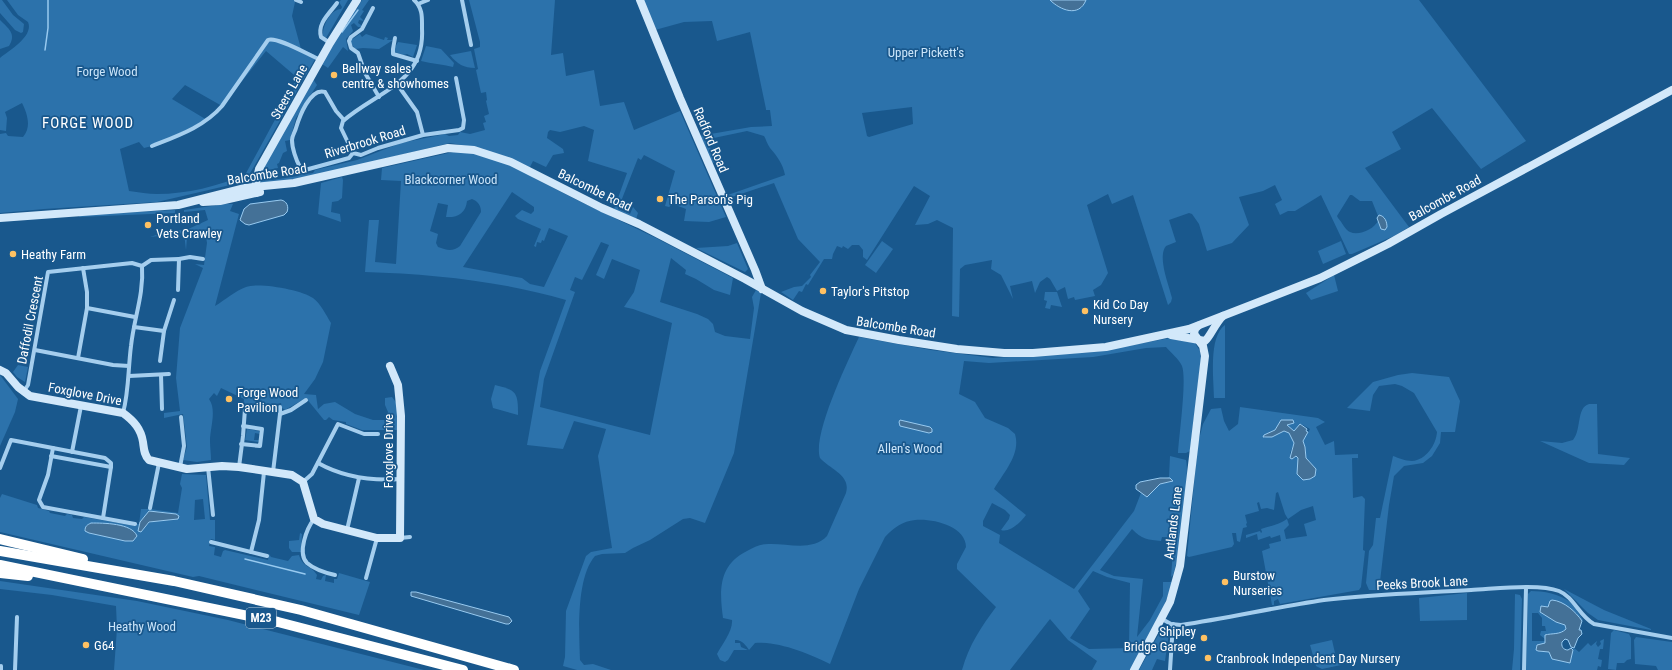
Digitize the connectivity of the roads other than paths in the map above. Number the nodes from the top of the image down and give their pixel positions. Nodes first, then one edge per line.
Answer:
1 (296, 0) edge
2 (414, 0) edge
3 (428, 0) edge
4 (462, 0) edge
5 (640, 0) edge
6 (301, 2) dead end
7 (337, 2) dead end
8 (355, 2) edge
9 (418, 4) junction
10 (373, 8) dead end
11 (395, 38) dead end
12 (330, 43) junction
13 (471, 45) dead end
14 (321, 60) junction
15 (417, 62) junction
16 (456, 78) dead end
17 (398, 84) junction
18 (1672, 90) edge
19 (379, 97) junction
20 (344, 120) junction
21 (423, 135) junction
22 (152, 146) dead end
23 (353, 153) junction
24 (253, 191) junction
25 (0, 218) edge
26 (179, 259) junction
27 (203, 259) dead end
28 (142, 266) junction
29 (83, 268) junction
30 (755, 270) junction
31 (746, 279) junction
32 (762, 289) junction
33 (178, 290) dead end
34 (174, 300) dead end
35 (87, 308) junction
36 (1224, 315) junction
37 (135, 317) junction
38 (1200, 325) junction
39 (134, 326) junction
40 (164, 332) junction
41 (1162, 334) junction
42 (1211, 334) junction
43 (1198, 340) junction
44 (35, 350) junction
45 (78, 358) junction
46 (160, 362) dead end
47 (129, 366) junction
48 (390, 366) dead end
49 (1204, 369) junction
50 (0, 370) edge
51 (169, 374) dead end
52 (161, 375) junction
53 (129, 376) junction
54 (24, 391) junction
55 (306, 400) dead end
56 (81, 406) junction
57 (280, 408) dead end
58 (162, 409) dead end
59 (245, 409) dead end
60 (124, 413) junction
61 (280, 414) junction
62 (181, 417) dead end
63 (243, 426) junction
64 (378, 434) dead end
65 (241, 444) junction
66 (53, 448) junction
67 (72, 452) junction
68 (51, 456) junction
69 (159, 463) junction
70 (318, 463) junction
71 (111, 467) junction
72 (180, 467) junction
73 (208, 467) junction
74 (239, 467) junction
75 (0, 468) edge
76 (269, 472) junction
77 (359, 478) junction
78 (400, 479) junction
79 (303, 482) junction
80 (150, 508) dead end
81 (212, 515) dead end
82 (103, 518) junction
83 (314, 519) junction
84 (134, 524) dead end
85 (347, 530) junction
86 (410, 537) dead end
87 (377, 538) junction
88 (400, 538) junction
89 (0, 539) edge
90 (211, 542) dead end
91 (0, 551) edge
92 (251, 552) junction
93 (267, 556) dead end
94 (0, 565) edge
95 (109, 569) junction
96 (0, 573) edge
97 (56, 575) junction
98 (335, 575) dead end
99 (366, 578) dead end
100 (1526, 588) junction
101 (17, 617) dead end
102 (1162, 619) junction
103 (1174, 624) junction
104 (1672, 638) edge
105 (15, 670) edge
106 (463, 670) edge
107 (514, 670) edge
108 (1134, 670) edge
109 (1170, 670) edge
110 (1524, 670) edge

1 - 6 street
2 - 9 street
3 - 9 street
4 - 13 street
5 - 30 main road, Radford Road
7 - 12 street
8 - 12 main road, Steers Lane
9 - 15 street
10 - 19 street
11 - 15 street
12 - 14 main road, Steers Lane
14 - 22 street
14 - 24 main road, Steers Lane
15 - 17 street
16 - 21 street, Riverbrook Road
17 - 19 street
17 - 21 street
18 - 36 main road, Balcombe Road
19 - 20 street
20 - 23 street
20 - 23 street, Riverbrook Road
21 - 23 street, Riverbrook Road
24 - 25 main road, Balcombe Road
24 - 31 main road, Balcombe Road
26 - 27 street, Daffodil Crescent
26 - 28 street, Daffodil Crescent
26 - 33 street
28 - 29 street, Daffodil Crescent
28 - 37 street
29 - 35 street
29 - 44 street, Daffodil Crescent
30 - 31 main road
30 - 32 main road, Radford Road
31 - 32 main road, Balcombe Road
32 - 41 main road, Balcombe Road
34 - 40 street
35 - 37 street
35 - 45 street
36 - 38 main road, Balcombe Road
36 - 42 main road
37 - 39 street
38 - 41 main road, Balcombe Road
38 - 42 main road
38 - 43 main road
39 - 40 street
39 - 47 street
40 - 46 street
41 - 43 main road, Balcombe Road
42 - 43 main road
42 - 49 main road, Antlands Lane
43 - 49 main road, Antlands Lane
44 - 45 street
44 - 54 street, Daffodil Crescent
45 - 47 street
47 - 53 street
48 - 78 main road, Foxglove Drive
49 - 102 main road, Antlands Lane
50 - 54 main road, Foxglove Drive
51 - 52 street
52 - 53 street
52 - 58 street
53 - 60 street
54 - 56 main road, Foxglove Drive
55 - 61 street
56 - 60 main road, Foxglove Drive
56 - 67 street
57 - 61 street
59 - 63 street
60 - 69 main road, Foxglove Drive
61 - 76 street
62 - 72 street
63 - 65 street
63 - 65 street
64 - 70 street
65 - 74 street
66 - 67 street
66 - 68 street
66 - 75 street
67 - 71 street
68 - 71 street
68 - 82 street
69 - 72 main road
69 - 80 street
70 - 77 street
70 - 79 street
71 - 82 street
72 - 73 main road
73 - 74 main road
73 - 81 street
74 - 76 main road
76 - 79 main road
76 - 92 street
77 - 78 street
77 - 85 street
78 - 88 main road, Foxglove Drive
79 - 83 main road
82 - 84 street
83 - 85 main road
83 - 98 street
85 - 87 main road
86 - 88 street
87 - 88 main road
87 - 99 street
89 - 95 highway, M23
90 - 92 street
91 - 95 highway, M23
92 - 93 street
94 - 97 highway, M23
95 - 107 highway, M23
96 - 97 highway, M23
97 - 106 highway, M23
100 - 103 street, Peeks Brook Lane
100 - 104 street, Peeks Brook Lane
100 - 110 street
101 - 105 street
102 - 103 street, Peeks Brook Lane
102 - 108 main road, Antlands Lane
103 - 109 street

